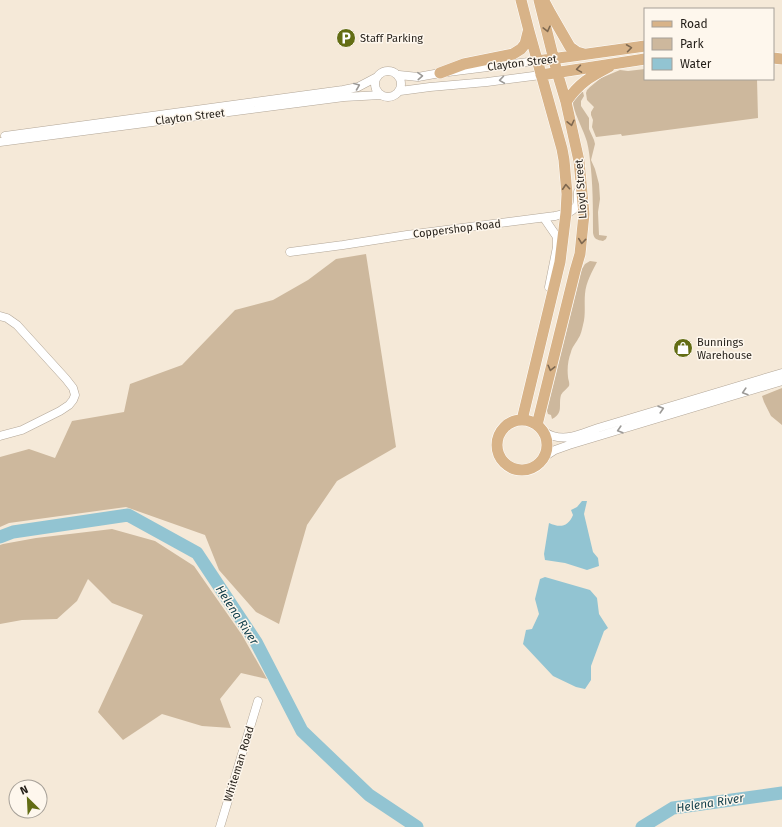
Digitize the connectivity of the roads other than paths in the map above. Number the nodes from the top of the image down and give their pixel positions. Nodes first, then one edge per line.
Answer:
1 (521, 0) edge
2 (539, 0) edge
3 (544, 0) edge
4 (528, 31) junction
5 (644, 46) edge
6 (584, 54) junction
7 (554, 59) junction
8 (644, 59) edge
9 (537, 61) junction
10 (616, 63) junction
11 (557, 72) junction
12 (440, 73) junction
13 (399, 75) junction
14 (541, 75) junction
15 (377, 77) junction
16 (400, 91) junction
17 (381, 96) junction
18 (566, 102) junction
19 (0, 136) edge
20 (0, 142) edge
21 (579, 161) junction
22 (566, 213) junction
23 (544, 218) junction
24 (290, 252) dead end
25 (0, 316) edge
26 (543, 333) junction
27 (782, 373) edge
28 (782, 381) edge
29 (522, 420) junction
30 (540, 429) junction
31 (0, 436) edge
32 (544, 457) junction
33 (258, 701) dead end
34 (220, 827) edge

1 - 4 main road, Lloyd Street
2 -> 7 main road, Lloyd Street
3 - 6 main road
4 - 9 main road, Lloyd Street
4 - 12 main road
6 -> 5 main road, Clayton Street
6 - 7 main road, Clayton Street
7 - 9 main road, Clayton Street
7 - 11 main road, Lloyd Street
8 - 10 main road, Clayton Street
9 - 12 street, Clayton Street
9 - 14 main road, Lloyd Street
10 -> 11 main road, Clayton Street
10 - 18 main road
11 - 14 main road, Clayton Street
11 - 18 main road, Lloyd Street
13 -> 12 street, Clayton Street
13 - 15 street
13 - 16 street
14 -> 16 street, Clayton Street
22 -> 14 main road, Lloyd Street
15 - 17 street
19 -> 15 street, Clayton Street
16 - 17 street
17 - 20 street, Clayton Street
18 -> 21 main road, Lloyd Street
21 - 22 street
21 -> 30 main road, Lloyd Street
22 - 23 street, Coppershop Road
22 - 26 main road, Lloyd Street
23 - 24 street, Coppershop Road
23 - 26 street
25 - 31 street
26 - 29 main road, Lloyd Street
30 -> 27 street
28 -> 32 street
29 - 30 main road
29 - 32 main road
30 - 32 main road
33 - 34 street, Whiteman Road

